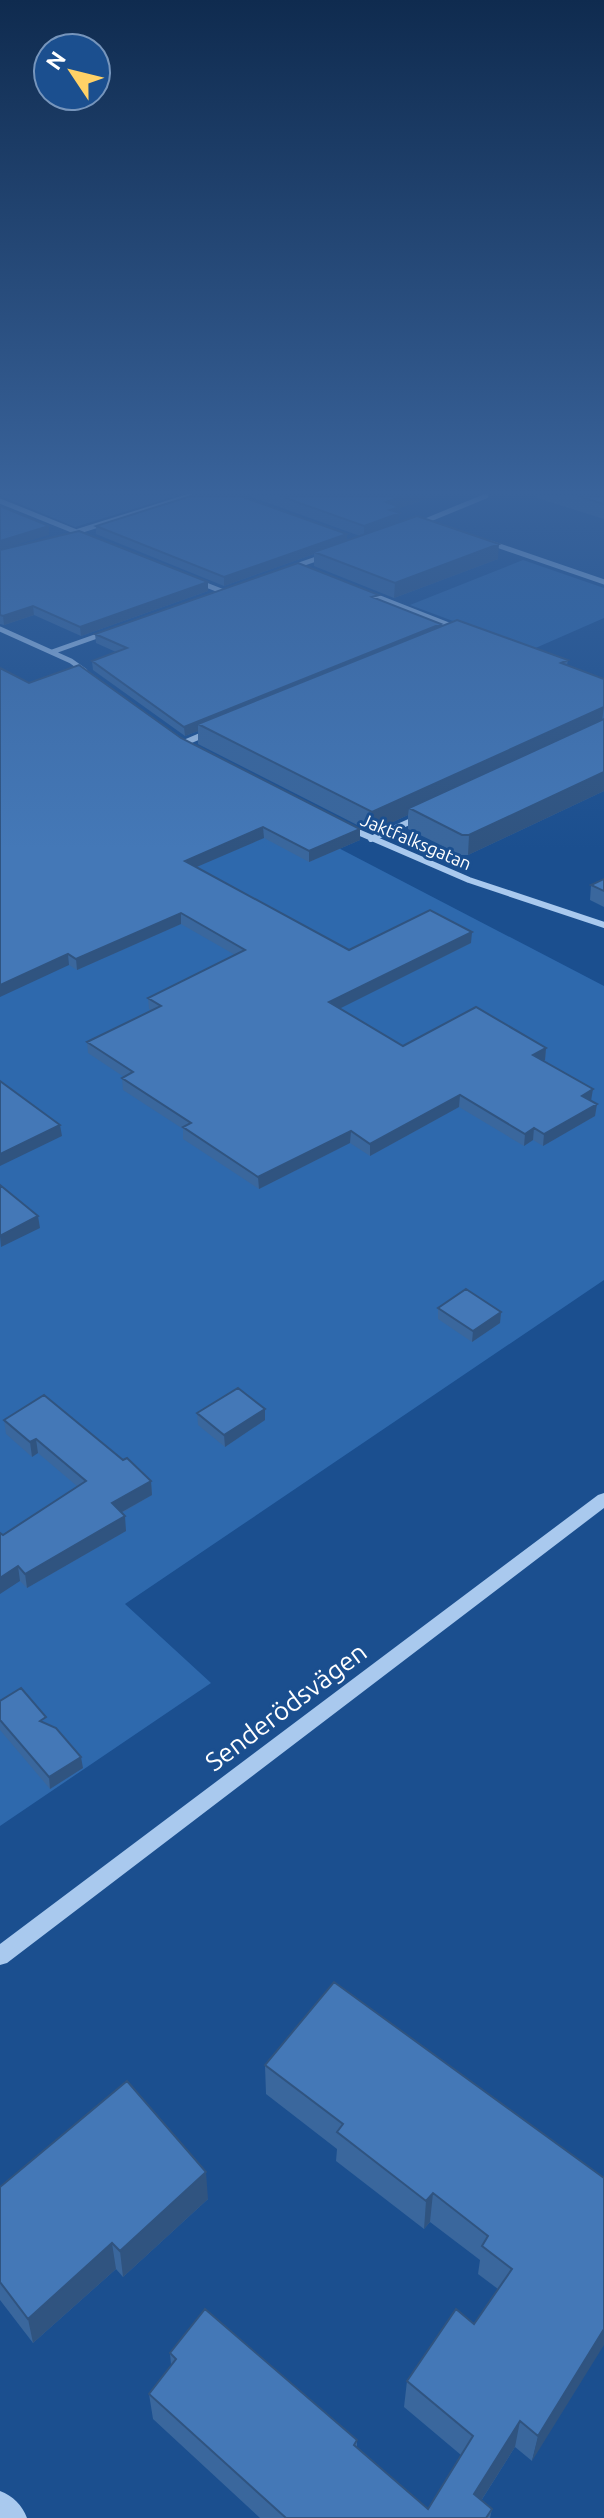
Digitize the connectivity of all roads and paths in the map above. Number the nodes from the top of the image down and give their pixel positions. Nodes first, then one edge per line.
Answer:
1 (420, 614) edge
2 (0, 629) edge
3 (109, 632) edge
4 (448, 636) edge
5 (51, 652) junction
6 (96, 679) edge
7 (213, 731) edge
8 (171, 734) edge
9 (184, 743) junction
10 (197, 750) edge
11 (422, 816) edge
12 (344, 826) edge
13 (371, 839) junction
14 (604, 925) edge
15 (604, 1499) edge
16 (0, 1956) edge
17 (0, 2503) edge
18 (15, 2518) edge

1 - 4 street
2 - 5 street
3 - 5 street
5 - 6 street
7 - 9 street
8 - 9 street
9 - 10 street
11 - 13 street
12 - 13 street, Jaktfalksgatan
13 - 14 street, Jaktfalksgatan
15 - 16 street, Senderödsvägen
17 - 18 street

